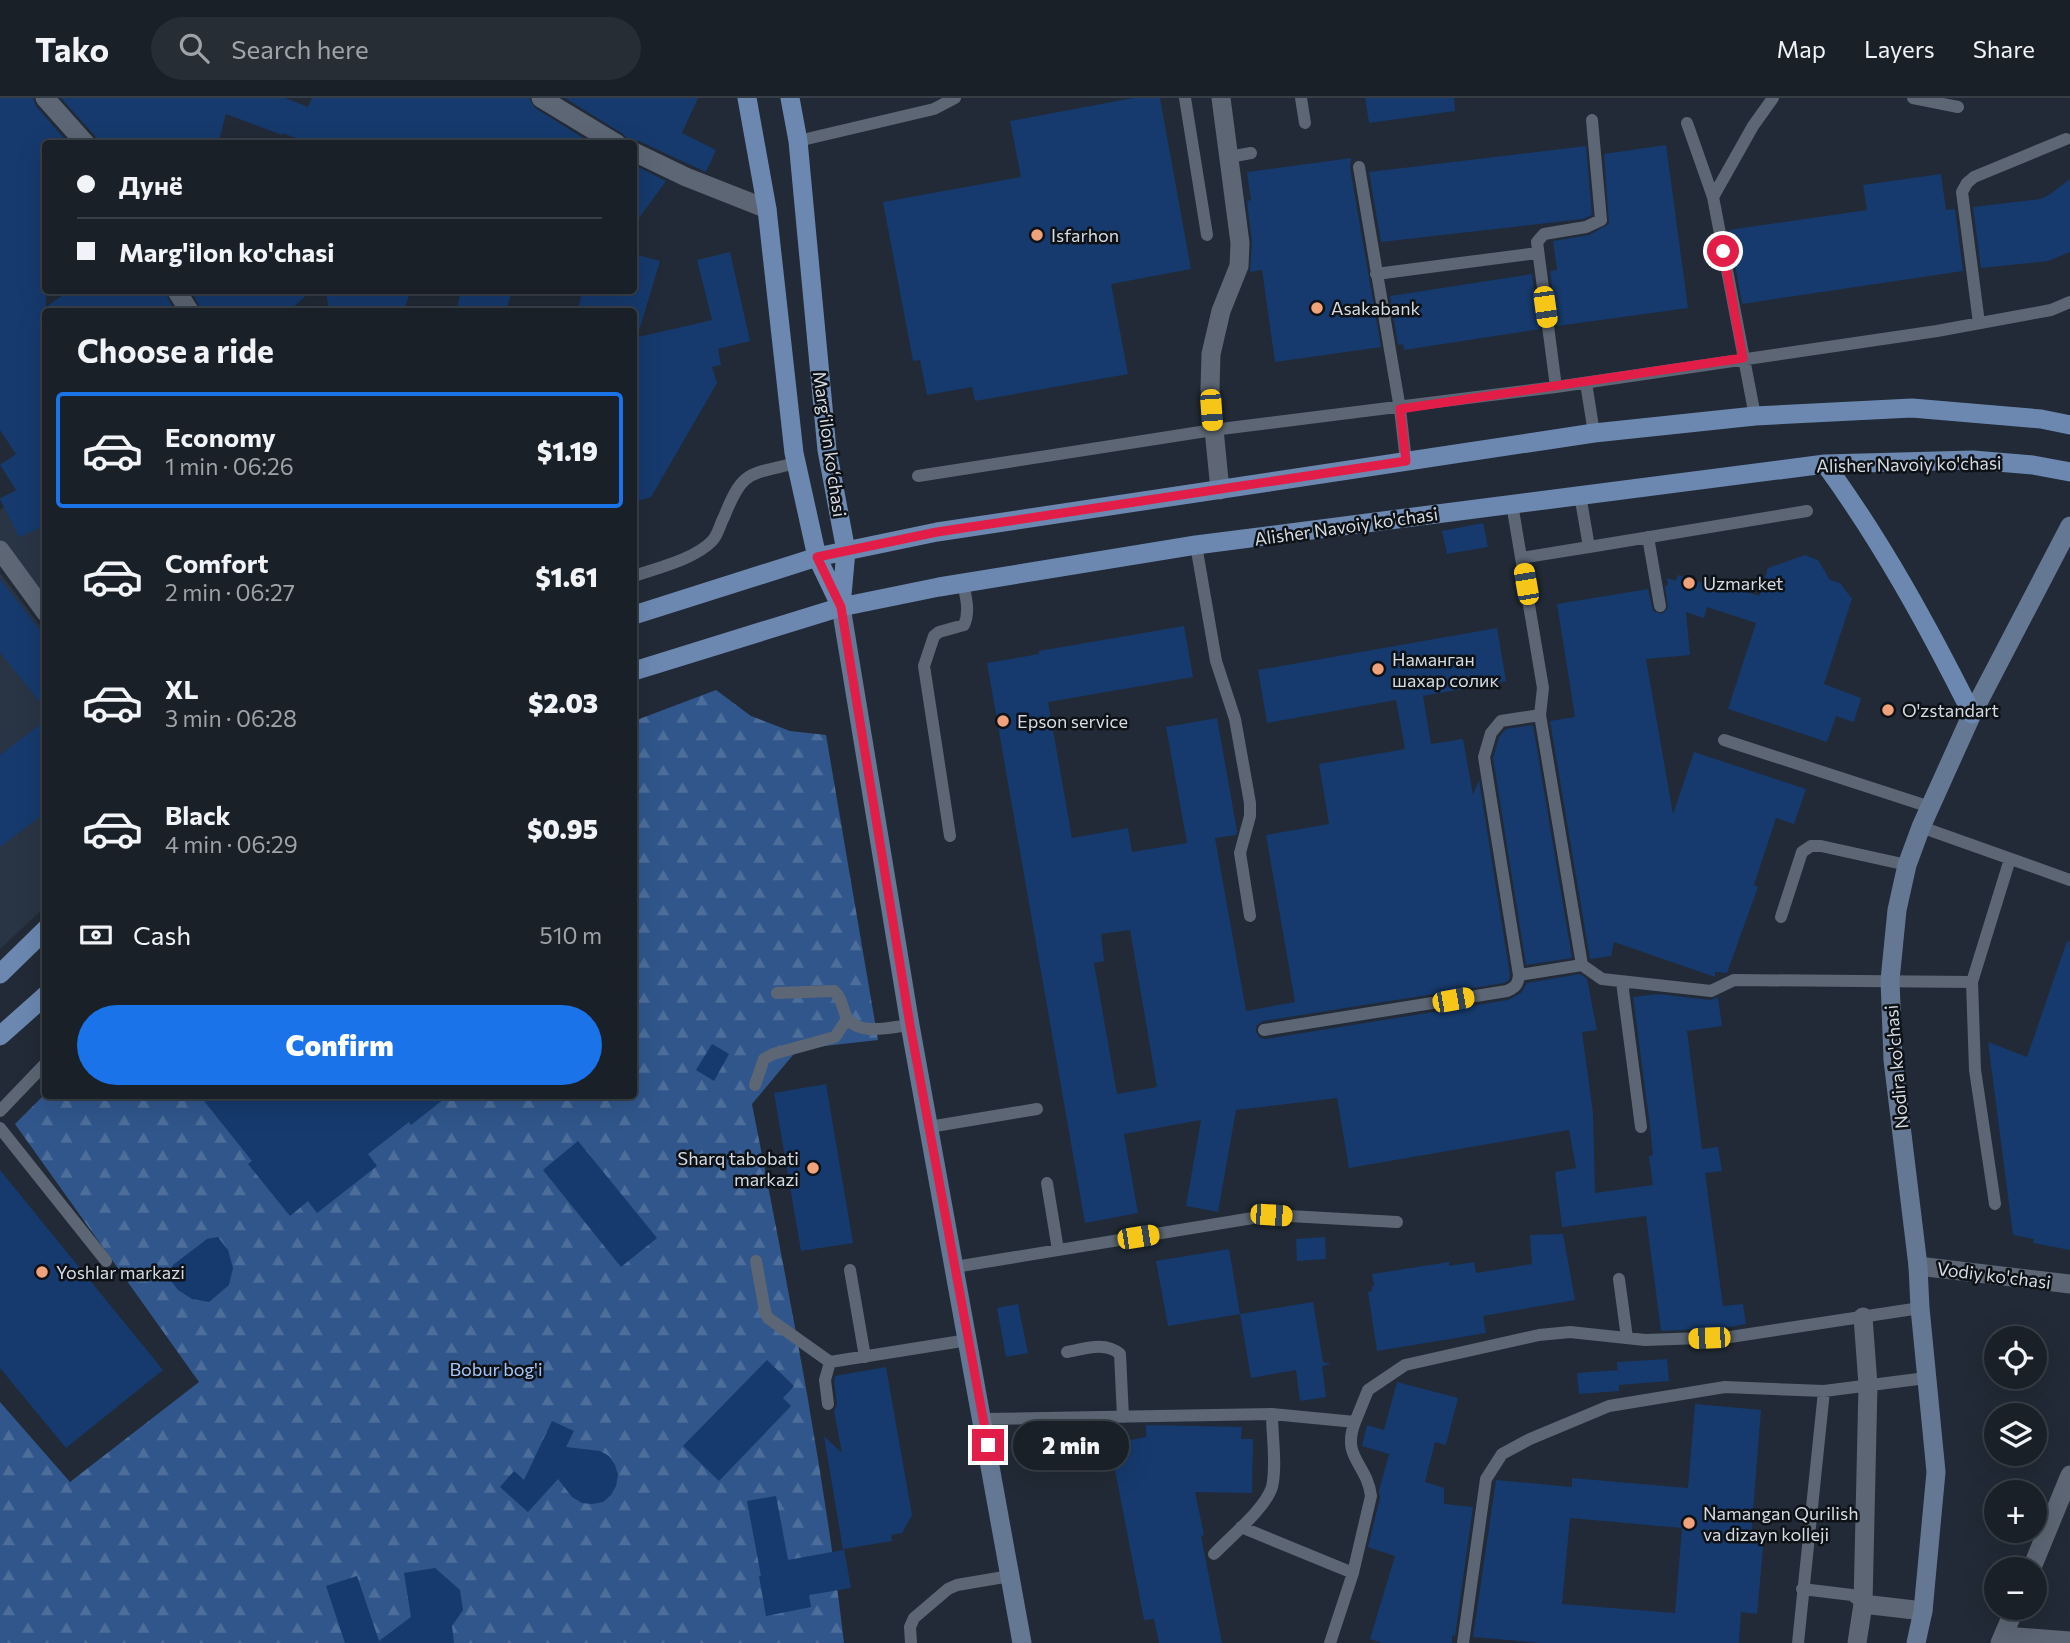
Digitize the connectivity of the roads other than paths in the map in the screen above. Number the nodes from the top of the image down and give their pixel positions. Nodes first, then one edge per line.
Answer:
1 (45, 98) edge
2 (541, 98) edge
3 (747, 98) edge
4 (790, 98) edge
5 (955, 98) edge
6 (1185, 98) edge
7 (1221, 98) edge
8 (1301, 98) edge
9 (1913, 98) edge
10 (1771, 99) edge
11 (1958, 107) dead end
12 (1592, 120) dead end
13 (1305, 123) dead end
14 (1687, 123) dead end
15 (2066, 139) dead end
16 (82, 140) edge
17 (610, 140) edge
18 (798, 141) junction
19 (637, 153) edge
20 (1251, 153) dead end
21 (1229, 157) junction
22 (1359, 167) dead end
23 (1713, 197) junction
24 (767, 209) junction
25 (1208, 235) dead end
26 (1537, 253) junction
27 (1376, 274) junction
28 (2070, 302) edge
29 (1979, 323) junction
30 (1743, 358) junction
31 (1586, 383) junction
32 (1556, 387) junction
33 (1400, 409) junction
34 (1755, 416) junction
35 (2070, 425) edge
36 (1213, 430) junction
37 (1594, 433) junction
38 (1406, 461) junction
39 (796, 464) junction
40 (1825, 464) junction
41 (2070, 472) edge
42 (918, 476) dead end
43 (1220, 490) junction
44 (1580, 495) junction
45 (1512, 504) junction
46 (1807, 511) dead end
47 (2070, 526) edge
48 (1648, 537) junction
49 (1196, 545) junction
50 (1589, 547) junction
51 (0, 550) edge
52 (846, 551) junction
53 (817, 557) junction
54 (1521, 558) junction
55 (637, 575) edge
56 (963, 583) junction
57 (1660, 606) dead end
58 (841, 607) junction
59 (42, 608) edge
60 (637, 614) edge
61 (637, 670) edge
62 (1540, 715) junction
63 (1972, 715) junction
64 (1724, 740) dead end
65 (1930, 807) junction
66 (1921, 827) junction
67 (950, 836) dead end
68 (2010, 859) junction
69 (1907, 865) junction
70 (2070, 880) edge
71 (1250, 916) dead end
72 (1781, 917) dead end
73 (42, 933) edge
74 (1582, 965) junction
75 (0, 974) edge
76 (1519, 975) junction
77 (1890, 980) junction
78 (1622, 982) junction
79 (1972, 982) junction
80 (777, 992) dead end
81 (42, 999) edge
82 (847, 1018) junction
83 (910, 1025) junction
84 (1265, 1030) dead end
85 (0, 1036) edge
86 (42, 1067) edge
87 (755, 1085) dead end
88 (1037, 1109) dead end
89 (0, 1111) edge
90 (929, 1127) junction
91 (1641, 1127) dead end
92 (0, 1128) edge
93 (1046, 1184) dead end
94 (1995, 1204) dead end
95 (1397, 1222) dead end
96 (1058, 1250) junction
97 (106, 1261) dead end
98 (756, 1261) dead end
99 (1918, 1266) junction
100 (955, 1267) junction
101 (850, 1270) dead end
102 (1619, 1279) dead end
103 (2070, 1284) edge
104 (1920, 1308) junction
105 (1863, 1317) junction
106 (1628, 1338) junction
107 (968, 1340) junction
108 (1067, 1352) dead end
109 (865, 1357) junction
110 (830, 1363) junction
111 (1926, 1378) junction
112 (1868, 1385) junction
113 (1824, 1391) junction
114 (828, 1404) dead end
115 (1272, 1414) junction
116 (1123, 1417) junction
117 (983, 1419) junction
118 (1355, 1422) junction
119 (2070, 1475) edge
120 (1241, 1527) junction
121 (1214, 1554) dead end
122 (2036, 1557) edge
123 (1353, 1573) junction
124 (1010, 1576) junction
125 (1802, 1589) junction
126 (1863, 1604) junction
127 (1923, 1611) junction
128 (2010, 1620) edge
129 (2002, 1639) edge
130 (2070, 1641) edge
131 (911, 1643) edge
132 (1022, 1643) edge
133 (1331, 1643) edge
134 (1463, 1643) edge
135 (1798, 1643) edge
136 (1857, 1643) edge
137 (1916, 1643) edge

1 - 16 street
2 - 17 street
3 - 24 main road, Margʻilon koʻchasi
4 - 18 main road, Margʻilon koʻchasi
5 - 18 lane
6 - 25 lane
7 - 21 street
8 - 13 lane
9 - 11 lane
10 - 23 lane
12 - 26 lane
14 - 23 lane
15 - 29 lane
18 - 52 main road, Margʻilon koʻchasi
19 - 24 street
20 - 21 lane
21 - 36 street
22 - 27 lane
23 - 30 lane
24 - 39 main road, Margʻilon koʻchasi
26 - 27 lane
26 - 32 lane
27 - 33 lane
28 - 29 lane
29 - 30 lane
30 - 31 lane
30 - 34 lane
31 - 32 lane
31 - 37 lane
32 - 33 lane
33 - 36 lane
33 - 38 lane
34 - 35 main road
34 - 37 main road
36 - 42 lane
36 - 43 street
37 - 38 main road
38 - 43 main road
39 - 53 main road, Margʻilon koʻchasi
39 - 55 lane
40 - 41 main road, Alisher Navoiy ko'chasi
40 - 44 main road, Alisher Navoiy ko'chasi
40 - 63 main road
43 - 52 main road
44 - 45 main road, Alisher Navoiy ko'chasi
44 - 50 lane
45 - 49 main road, Alisher Navoiy ko'chasi
45 - 54 lane
46 - 48 lane
47 - 63 main road, Nodira ko'chasi
48 - 50 lane
48 - 57 lane
49 - 56 main road, Alisher Navoiy ko'chasi
49 - 71 lane
50 - 54 lane
51 - 59 street
52 - 53 main road
52 - 58 main road, Margʻilon koʻchasi
53 - 58 main road, Margʻilon koʻchasi
53 - 60 main road
54 - 62 lane
56 - 58 main road, Alisher Navoiy ko'chasi
56 - 67 lane
58 - 61 main road, Alisher Navoiy ko'chasi
58 - 83 main road
62 - 74 lane
62 - 76 lane
63 - 65 main road, Nodira ko'chasi
64 - 65 lane
65 - 66 main road, Nodira ko'chasi
66 - 68 lane
66 - 69 main road, Nodira ko'chasi
68 - 70 lane
68 - 79 lane
69 - 72 lane
69 - 77 main road, Nodira ko'chasi
73 - 75 main road
74 - 76 lane
74 - 78 lane
76 - 84 lane
77 - 78 lane
77 - 79 lane
77 - 99 main road, Nodira ko'chasi
78 - 91 lane
79 - 94 lane
80 - 82 lane
81 - 85 main road
82 - 83 lane
82 - 87 lane
83 - 90 main road
86 - 89 lane
88 - 90 lane
90 - 100 main road
92 - 97 lane
93 - 96 lane
95 - 96 lane
96 - 100 lane
98 - 110 lane
99 - 103 street, Vodiy ko'chasi
99 - 104 main road, Nodira ko'chasi
100 - 107 main road
101 - 109 lane
102 - 106 lane
104 - 105 lane
104 - 111 main road, Nodira ko'chasi
105 - 106 lane
105 - 112 street
106 - 118 lane
107 - 109 lane
107 - 117 main road
108 - 116 lane
109 - 110 lane
110 - 114 lane
111 - 112 lane
111 - 127 main road, Nodira ko'chasi
112 - 113 lane
112 - 126 street
113 - 125 lane
113 - 134 lane
115 - 116 lane
115 - 118 lane
115 - 120 lane
116 - 117 lane
117 - 124 main road
118 - 123 lane
119 - 122 street
120 - 121 lane
120 - 123 lane
123 - 133 lane
124 - 131 lane
124 - 132 main road
125 - 126 lane
125 - 135 lane
126 - 127 street
126 - 136 street
127 - 137 main road, Nodira ko'chasi
128 - 129 street
129 - 130 street

